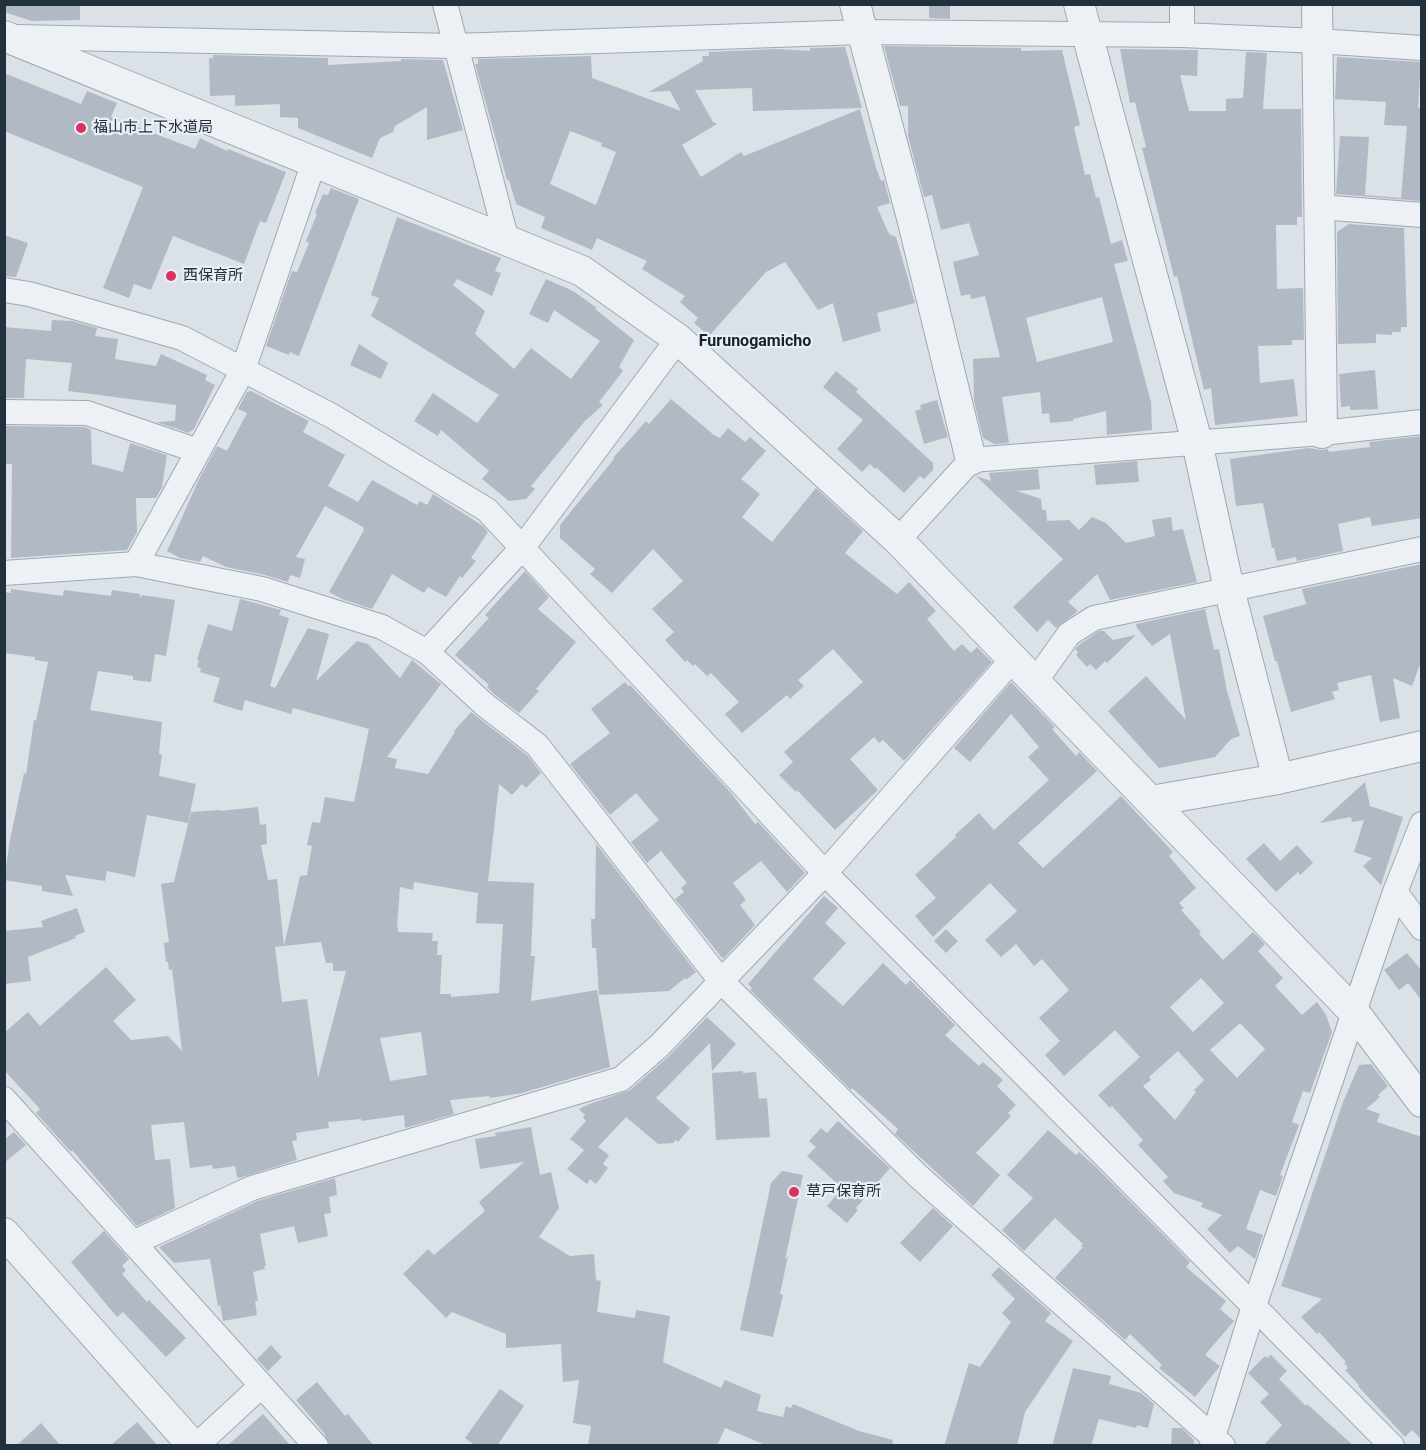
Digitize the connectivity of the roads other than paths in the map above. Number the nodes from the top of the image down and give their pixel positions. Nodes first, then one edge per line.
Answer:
1 (445, 4) edge
2 (1079, 4) edge
3 (1182, 4) edge
4 (1317, 4) edge
5 (859, 18) edge
6 (1182, 35) junction
7 (1087, 36) junction
8 (5, 38) edge
9 (1318, 41) junction
10 (455, 46) junction
11 (1422, 48) edge
12 (314, 162) junction
13 (1320, 207) junction
14 (1422, 214) edge
15 (507, 241) junction
16 (4, 290) edge
17 (678, 339) junction
18 (243, 370) junction
19 (4, 412) edge
20 (1422, 422) edge
21 (1322, 433) junction
22 (1197, 442) junction
23 (198, 451) junction
24 (971, 460) junction
25 (898, 540) junction
26 (523, 547) junction
27 (1422, 549) edge
28 (136, 564) junction
29 (4, 573) edge
30 (1229, 589) junction
31 (427, 652) junction
32 (1012, 660) junction
33 (1034, 683) junction
34 (1422, 746) edge
35 (1278, 779) junction
36 (1151, 801) junction
37 (1422, 824) edge
38 (825, 873) junction
39 (1395, 892) junction
40 (1422, 928) edge
41 (721, 981) junction
42 (1354, 1012) junction
43 (4, 1100) edge
44 (1422, 1101) edge
45 (4, 1233) edge
46 (134, 1243) junction
47 (1254, 1306) junction
48 (261, 1386) junction
49 (1216, 1443) edge
50 (195, 1446) edge
51 (316, 1446) edge
52 (1392, 1446) edge

1 - 10 street
2 - 7 street
3 - 6 street
4 - 9 street
5 - 7 street
5 - 10 street
5 - 24 street
6 - 7 street
6 - 9 street
7 - 22 street
8 - 10 street
8 - 12 street
9 - 11 street
9 - 13 street
10 - 15 street
12 - 15 street
12 - 18 street
13 - 14 street
13 - 21 street
15 - 17 street
16 - 18 street
17 - 25 street
17 - 26 street
18 - 23 street
18 - 26 street
19 - 23 street
20 - 21 street
21 - 22 street
22 - 24 street
22 - 30 street
23 - 28 street
24 - 25 street
25 - 32 street
26 - 31 street
26 - 38 street
27 - 30 street
28 - 29 street
28 - 31 street
30 - 33 street
30 - 35 street
31 - 41 street
32 - 33 street
32 - 38 street
33 - 36 street
34 - 35 street
35 - 36 street
36 - 42 street
37 - 39 street
38 - 41 street
38 - 47 street
39 - 40 street
39 - 42 street
41 - 46 street
41 - 49 street
42 - 44 street
42 - 47 street
43 - 46 street
45 - 50 street
46 - 48 street
47 - 49 street
47 - 52 street
48 - 50 street
48 - 51 street

